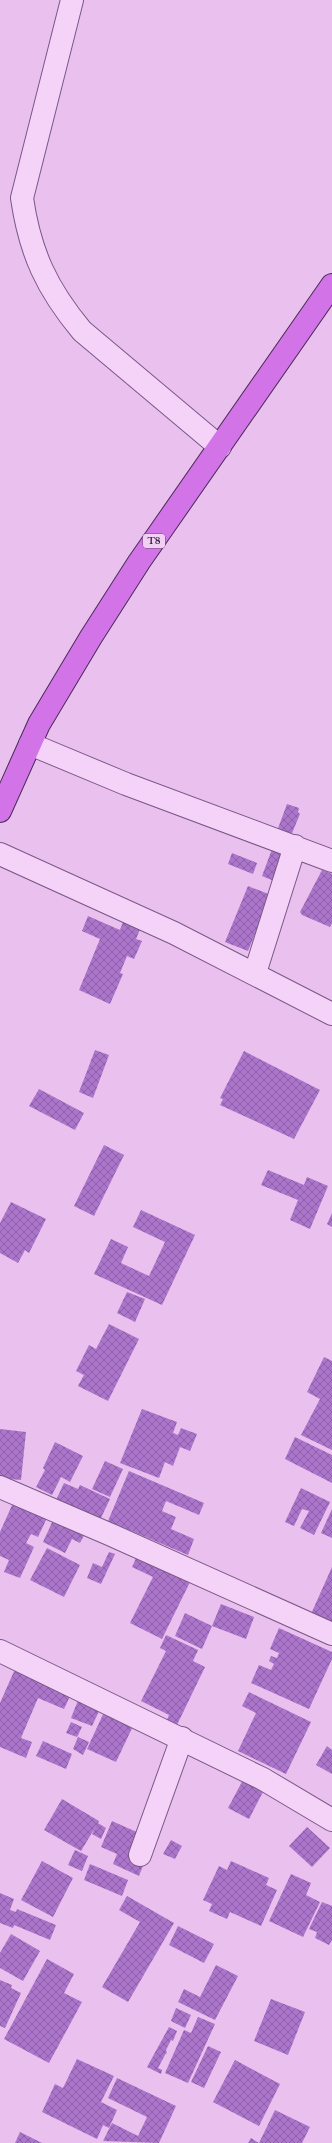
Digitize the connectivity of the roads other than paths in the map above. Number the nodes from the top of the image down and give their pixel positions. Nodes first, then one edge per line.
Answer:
1 (72, 0) edge
2 (332, 285) edge
3 (220, 448) junction
4 (30, 744) junction
5 (0, 811) edge
6 (295, 846) junction
7 (0, 854) edge
8 (332, 861) edge
9 (255, 973) junction
10 (332, 1014) edge
11 (0, 1487) edge
12 (332, 1634) edge
13 (0, 1651) edge
14 (182, 1738) junction
15 (332, 1820) edge
16 (140, 1854) dead end

1 - 3 street
2 - 3 highway, T8
3 - 4 highway, T8
4 - 5 highway, T8
4 - 6 street
6 - 8 street
6 - 9 street
7 - 9 street
9 - 10 street
11 - 12 street
13 - 14 street
14 - 15 street
14 - 16 street

